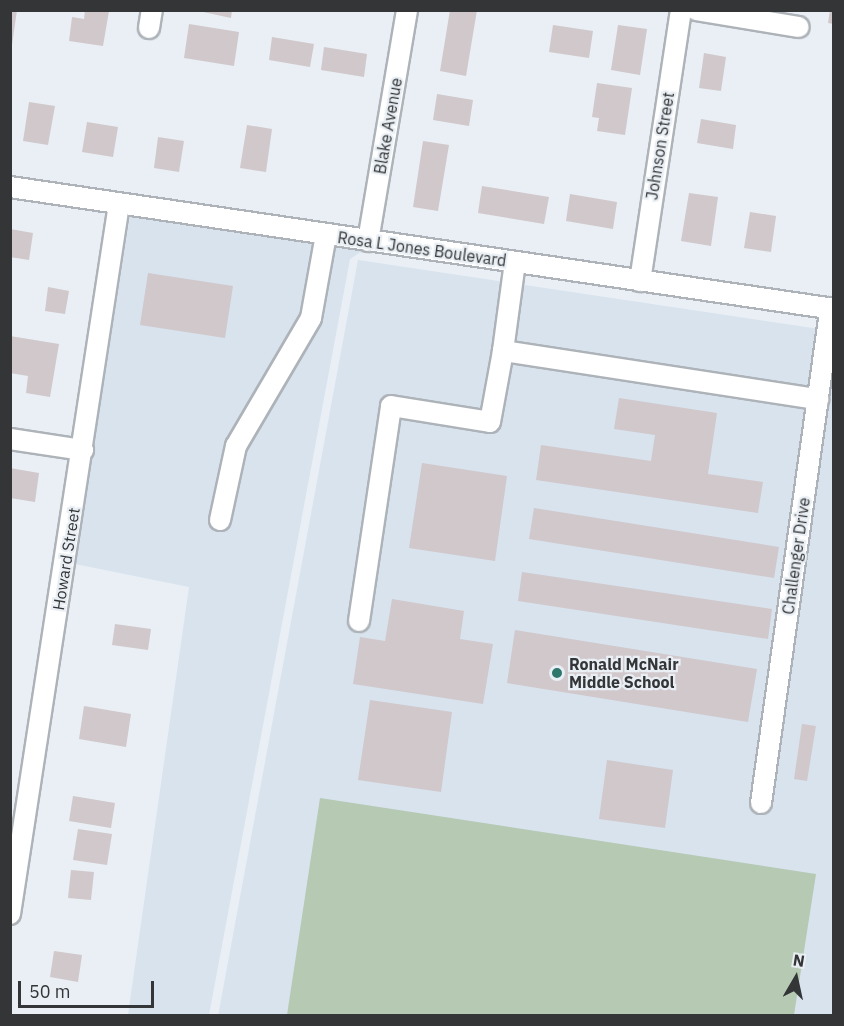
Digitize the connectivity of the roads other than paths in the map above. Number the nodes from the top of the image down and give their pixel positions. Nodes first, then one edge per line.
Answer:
1 (408, 10) edge
2 (681, 10) edge
3 (696, 10) edge
4 (799, 27) dead end
5 (10, 187) edge
6 (119, 204) junction
7 (326, 235) junction
8 (368, 241) junction
9 (515, 262) junction
10 (640, 281) junction
11 (832, 308) edge
12 (503, 351) junction
13 (818, 399) junction
14 (10, 439) edge
15 (84, 450) junction
16 (220, 520) dead end
17 (359, 621) dead end
18 (761, 803) dead end
19 (10, 914) edge

1 - 8 street, Blake Avenue
2 - 10 street, Johnson Street
3 - 4 street
5 - 6 street, Rosa L Jones Boulevard
6 - 7 street, Rosa L Jones Boulevard
6 - 15 street, Howard Street
7 - 8 street, Rosa L Jones Boulevard
7 - 16 street
8 - 9 street, Rosa L Jones Boulevard
9 - 10 street, Rosa L Jones Boulevard
9 - 12 street
10 - 11 street, Rosa L Jones Boulevard
11 - 13 street, Challenger Drive
12 - 13 street
12 - 17 street
13 - 18 street, Challenger Drive
14 - 15 street
15 - 19 street, Howard Street

